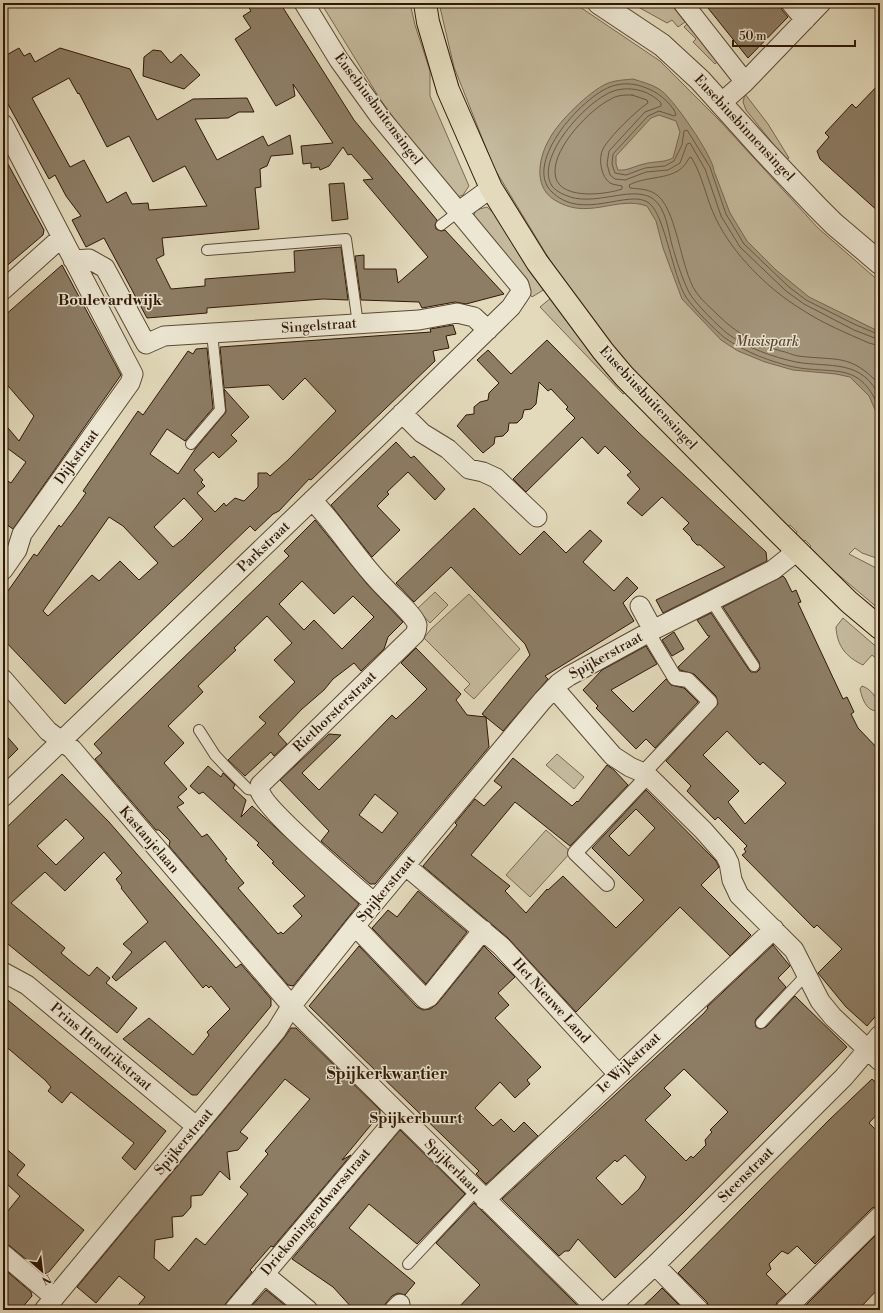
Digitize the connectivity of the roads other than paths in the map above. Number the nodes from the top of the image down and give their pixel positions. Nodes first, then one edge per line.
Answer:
1 (304, 3) edge
2 (425, 3) edge
3 (599, 3) edge
4 (683, 3) edge
5 (791, 3) edge
6 (821, 3) edge
7 (805, 20) junction
8 (745, 82) junction
9 (720, 104) junction
10 (3, 124) edge
11 (491, 188) junction
12 (458, 212) junction
13 (441, 225) dead end
14 (62, 237) junction
15 (207, 250) dead end
16 (73, 260) junction
17 (880, 263) edge
18 (3, 290) edge
19 (521, 292) joint
20 (358, 324) junction
21 (488, 330) junction
22 (212, 333) junction
23 (146, 344) junction
24 (132, 369) junction
25 (402, 413) junction
26 (191, 444) dead end
27 (312, 500) junction
28 (537, 517) dead end
29 (797, 551) junction
30 (3, 570) edge
31 (711, 601) junction
32 (640, 606) dead end
33 (880, 628) edge
34 (650, 631) junction
35 (754, 666) dead end
36 (3, 679) edge
37 (554, 688) junction
38 (199, 730) dead end
39 (60, 741) junction
40 (646, 774) junction
41 (260, 791) junction
42 (3, 797) edge
43 (406, 866) junction
44 (608, 884) dead end
45 (374, 903) junction
46 (355, 926) junction
47 (774, 929) junction
48 (483, 930) junction
49 (3, 972) edge
50 (806, 975) junction
51 (292, 1005) junction
52 (761, 1023) dead end
53 (876, 1048) edge
54 (618, 1074) junction
55 (399, 1114) junction
56 (197, 1127) junction
57 (481, 1195) junction
58 (880, 1216) edge
59 (3, 1254) edge
60 (408, 1264) dead end
61 (655, 1265) junction
62 (264, 1274) junction
63 (49, 1304) edge
64 (234, 1310) edge
65 (308, 1310) edge
66 (598, 1310) edge
67 (607, 1310) edge
68 (699, 1310) edge
69 (785, 1310) edge

1 - 12 street, Eusebiusbuitensingel
2 - 11 main road, Eusebiusbuitensingel
3 - 9 street, Eusebiusbinnensingel
4 - 8 street
5 - 7 street
6 - 7 street
7 - 8 street
8 - 9 street
9 - 17 street, Eusebiusbinnensingel
10 - 14 street
11 - 12 street
11 - 29 main road, Eusebiusbuitensingel
12 - 13 lane
12 - 19 street, Eusebiusbuitensingel
14 - 16 street
14 - 18 street
15 - 20 lane
16 - 23 street
16 - 24 street
19 - 21 street, Parkstraat
20 - 21 street, Singelstraat
20 - 22 street, Singelstraat
21 - 25 street, Parkstraat
22 - 23 street, Singelstraat
22 - 26 lane
23 - 24 street, Dijkstraat
24 - 30 street, Dijkstraat
25 - 27 street, Parkstraat
25 - 28 street
27 - 39 street, Parkstraat
27 - 41 street, Riethorsterstraat
29 - 31 street, Spijkerstraat
29 - 33 main road, Eusebiusbuitensingel
31 - 34 street, Spijkerstraat
31 - 35 lane
32 - 34 street
34 - 37 street, Spijkerstraat
34 - 40 street
36 - 39 street, Kastanjelaan
37 - 40 street
37 - 43 street, Spijkerstraat
38 - 41 lane
39 - 42 street, Parkstraat
39 - 51 street, Kastanjelaan
40 - 44 street
40 - 47 street
41 - 45 street
43 - 45 street, Spijkerstraat
43 - 48 street, Het Nieuwe Land
45 - 46 street, Spijkerstraat
46 - 48 street
46 - 51 street, Spijkerstraat
47 - 50 street
47 - 54 street, 1e Wijkstraat
48 - 54 street, Het Nieuwe Land
49 - 56 street, Prins Hendrikstraat
50 - 52 lane
50 - 53 street
51 - 55 street, Spijkerlaan
51 - 56 street, Spijkerstraat
53 - 61 street, Steenstraat
54 - 57 street, 1e Wijkstraat
55 - 57 street, Spijkerlaan
55 - 62 street, Driekoningendwarsstraat
56 - 63 street, Spijkerstraat
57 - 60 lane
57 - 66 street, Spijkerlaan
58 - 69 street
59 - 63 street
61 - 67 street, Steenstraat
61 - 68 street
62 - 64 street, Driekoningendwarsstraat
62 - 65 street

